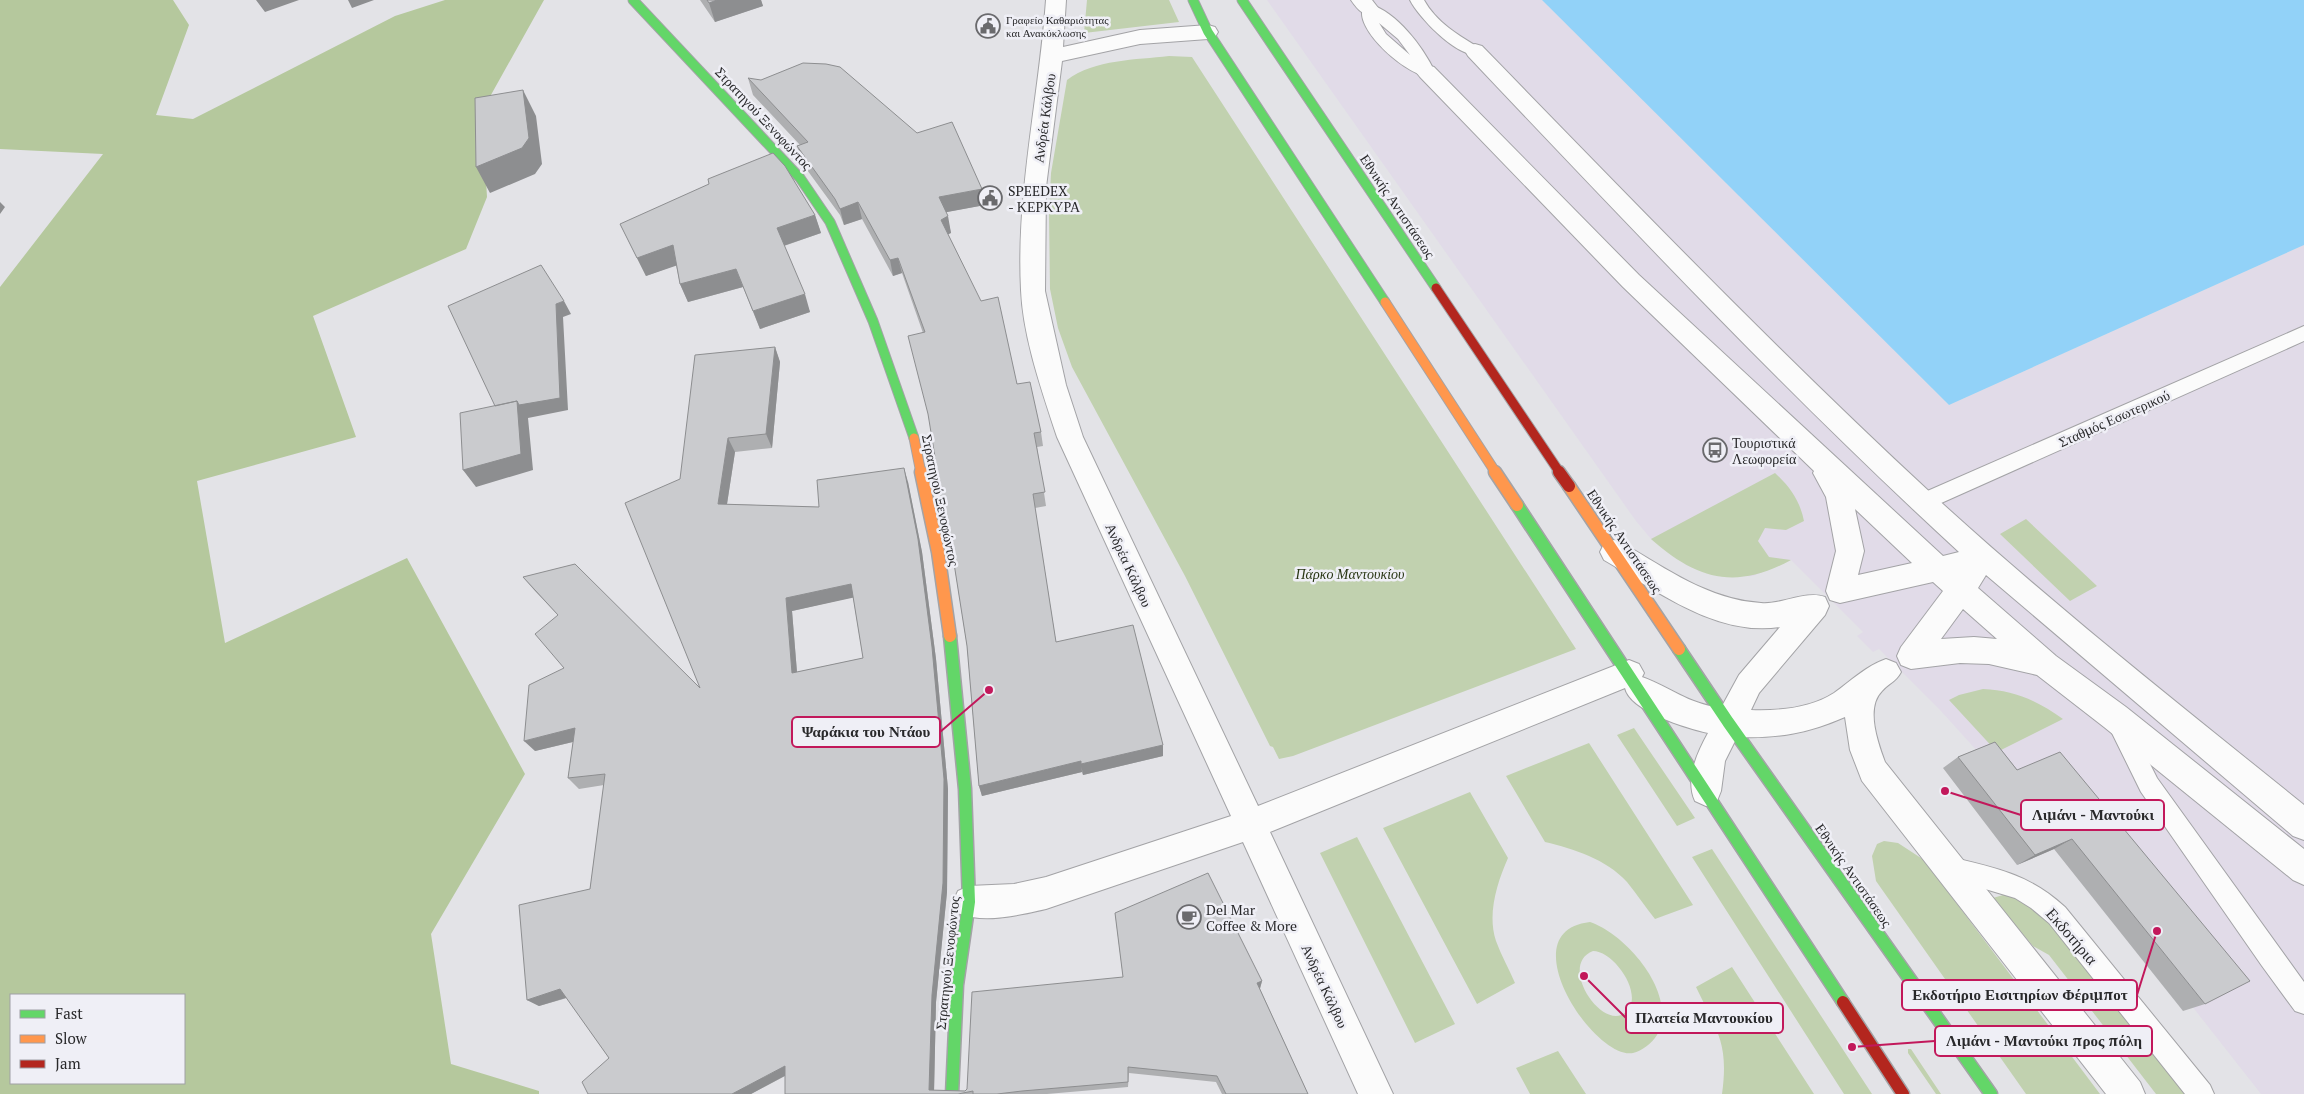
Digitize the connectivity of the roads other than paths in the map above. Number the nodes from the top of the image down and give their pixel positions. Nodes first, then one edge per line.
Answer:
1 (633, 0) edge
2 (1056, 0) edge
3 (1193, 0) edge
4 (1242, 0) edge
5 (1417, 0) edge
6 (1424, 0) edge
7 (1365, 4) edge
8 (1208, 32) junction
9 (1475, 51) junction
10 (1052, 57) junction
11 (1427, 72) joint
12 (2304, 333) edge
13 (1820, 460) junction
14 (1923, 502) junction
15 (1614, 552) junction
16 (1985, 558) junction
17 (1938, 569) junction
18 (1961, 590) junction
19 (2046, 665) junction
20 (1634, 681) junction
21 (2115, 717) junction
22 (1728, 722) junction
23 (1706, 791) junction
24 (1249, 825) junction
25 (2304, 825) edge
26 (1950, 868) junction
27 (2304, 869) edge
28 (969, 902) junction
29 (2304, 1002) edge
30 (952, 1094) edge
31 (1376, 1094) edge
32 (1904, 1094) edge
33 (1991, 1094) edge
34 (2128, 1094) edge
35 (2201, 1094) edge

1 - 28 main road, Στρατηγού Ξενοφώντος
2 - 10 street, Ανδρέα Κάλβου
3 - 8 main road
4 - 15 main road, Εθνικής Αντιστάσεως
5 - 9 lane
6 - 9 lane
7 - 11 lane
8 - 10 street
8 - 20 main road
9 - 14 street
10 - 24 street, Ανδρέα Κάλβου
11 - 13 street
12 - 14 lane, Σταθμός Εσωτερικού
13 - 17 street
13 - 17 street
14 - 16 street
15 - 22 main road, Εθνικής Αντιστάσεως
15 - 22 street
16 - 17 street
16 - 18 street
16 - 25 street
17 - 18 street
18 - 19 street
18 - 19 street
19 - 21 street
20 - 22 street
20 - 23 main road
20 - 24 street
21 - 27 street
21 - 29 lane
22 - 23 street
22 - 26 street
22 - 33 main road, Εθνικής Αντιστάσεως
23 - 32 main road
24 - 28 street
24 - 31 street, Ανδρέα Κάλβου
26 - 34 street
26 - 35 lane, Εκδοτήρια
28 - 30 main road, Στρατηγού Ξενοφώντος

